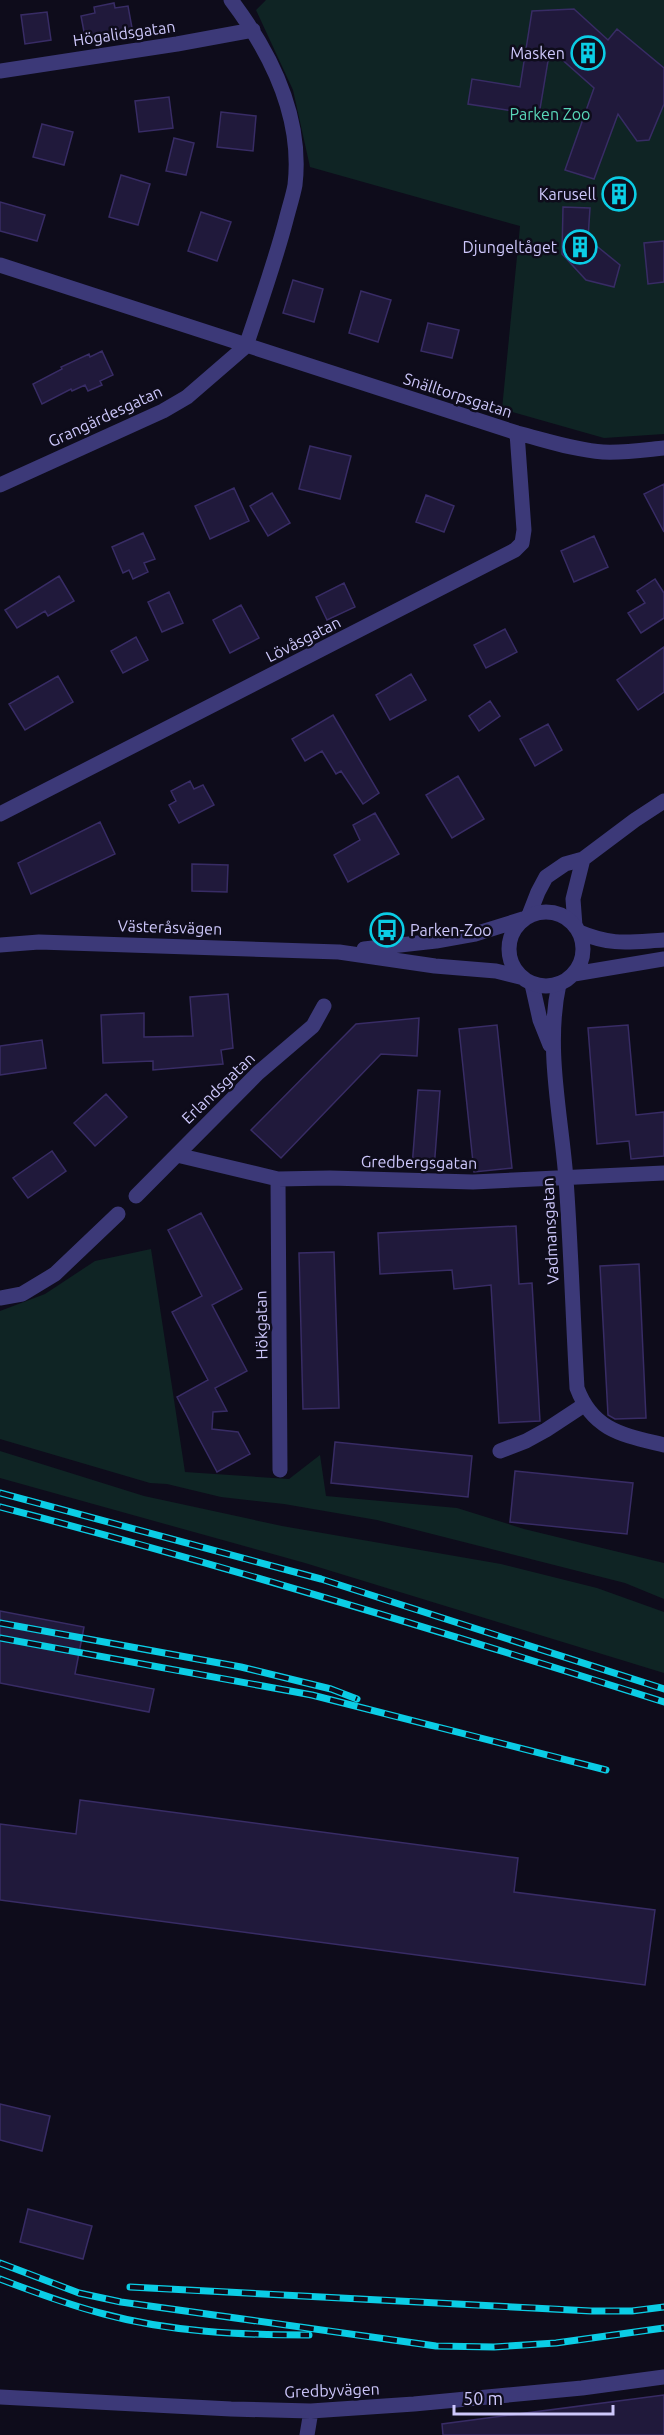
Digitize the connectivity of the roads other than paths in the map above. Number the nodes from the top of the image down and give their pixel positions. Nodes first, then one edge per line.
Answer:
1 (231, 0) edge
2 (253, 30) junction
3 (0, 71) edge
4 (0, 265) edge
5 (246, 346) junction
6 (517, 433) junction
7 (664, 448) edge
8 (0, 485) edge
9 (664, 801) edge
10 (0, 814) edge
11 (584, 859) junction
12 (526, 917) junction
13 (577, 929) junction
14 (664, 940) edge
15 (0, 945) edge
16 (339, 952) junction
17 (664, 959) edge
18 (574, 974) junction
19 (526, 981) junction
20 (560, 984) junction
21 (324, 1006) dead end
22 (553, 1053) junction
23 (177, 1155) junction
24 (664, 1173) edge
25 (566, 1178) junction
26 (278, 1179) junction
27 (136, 1196) dead end
28 (118, 1214) dead end
29 (0, 1298) edge
30 (584, 1405) junction
31 (664, 1445) edge
32 (500, 1451) dead end
33 (280, 1470) dead end
34 (664, 2377) edge
35 (0, 2397) edge
36 (311, 2411) junction
37 (307, 2435) edge

1 - 2 street
2 - 3 street, Högalidsgatan
2 - 5 street
4 - 5 street, Snälltorpsgatan
5 - 6 street, Snälltorpsgatan
5 - 8 street, Grangärdesgatan
6 - 7 street, Snälltorpsgatan
6 - 10 street, Lövåsgatan
9 - 11 street
11 - 12 street
11 - 13 street
12 - 13 street
12 - 16 street, Västeråsvägen
12 - 19 street
13 - 14 street
13 - 18 street
15 - 16 street, Västeråsvägen
16 - 19 street, Västeråsvägen
17 - 18 street
18 - 20 street
19 - 20 street
19 - 22 street, Vadmansgatan
20 - 22 street, Vadmansgatan
21 - 23 street, Erlandsgatan
22 - 25 street, Vadmansgatan
23 - 26 street, Gredbergsgatan
23 - 27 street, Erlandsgatan
24 - 25 street, Gredbergsgatan
25 - 26 street, Gredbergsgatan
25 - 30 street, Vadmansgatan
26 - 33 street, Hökgatan
28 - 29 street
30 - 31 street
30 - 32 street
34 - 36 street, Gredbyvägen
35 - 36 street, Gredbyvägen
36 - 37 street

